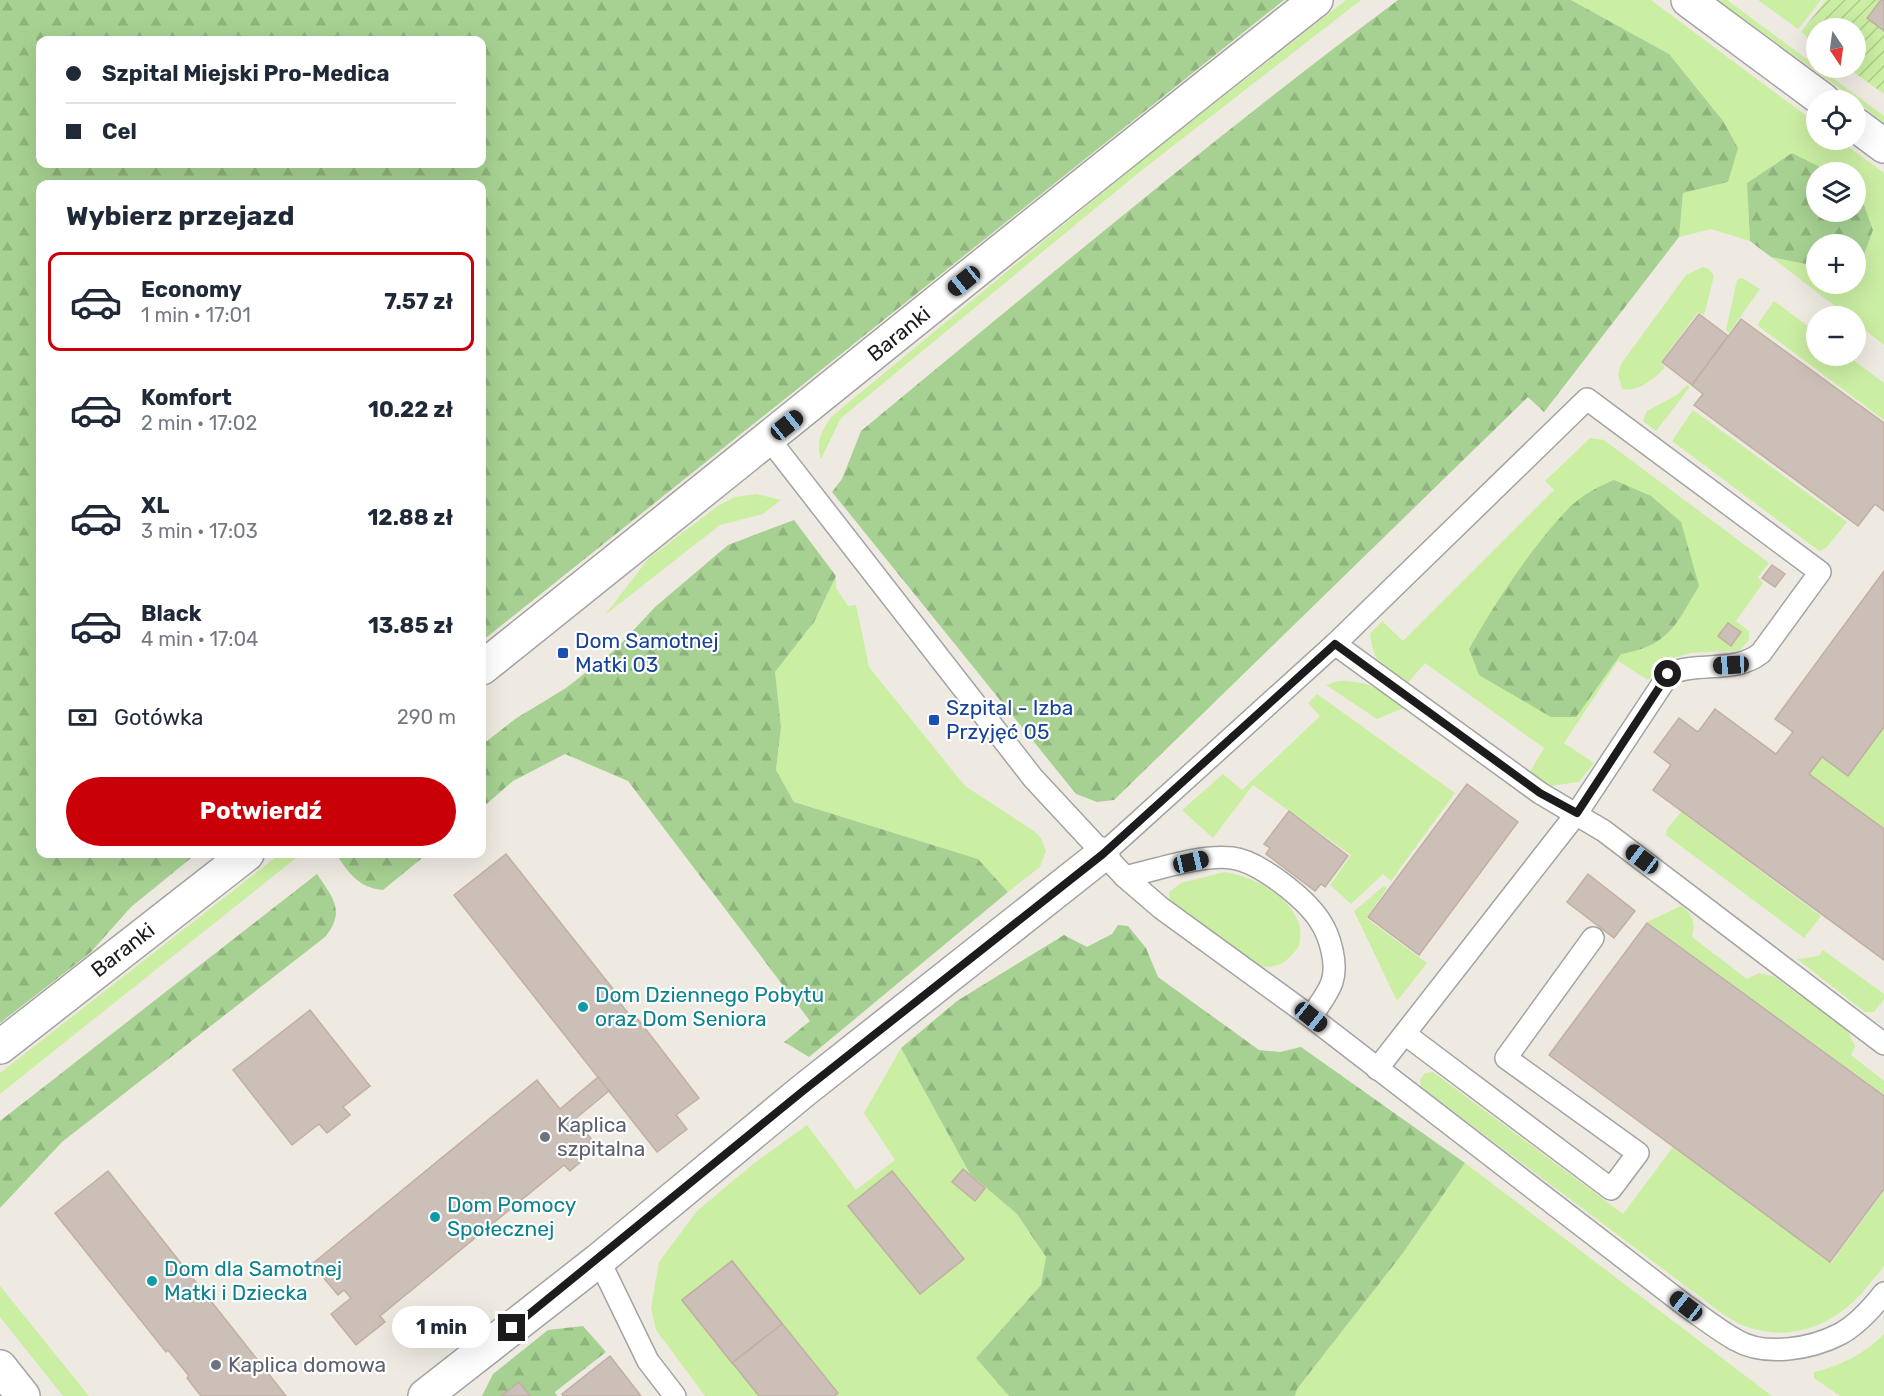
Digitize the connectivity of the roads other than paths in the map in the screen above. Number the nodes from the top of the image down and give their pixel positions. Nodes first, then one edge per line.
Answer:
1 (1316, 0) edge
2 (1688, 0) edge
3 (1810, 90) edge
4 (1866, 132) edge
5 (1884, 146) edge
6 (769, 439) junction
7 (1335, 644) junction
8 (486, 665) edge
9 (1577, 813) junction
10 (242, 858) edge
11 (1114, 866) junction
12 (1593, 938) dead end
13 (1311, 1017) junction
14 (1405, 1034) junction
15 (1884, 1044) edge
16 (0, 1047) edge
17 (1377, 1069) junction
18 (598, 1260) junction
19 (1884, 1293) edge
20 (0, 1367) edge
21 (23, 1396) edge
22 (425, 1396) edge
23 (675, 1396) edge

1 - 6 street, Baranki
2 - 3 street
4 - 5 street
6 - 8 street, Baranki
6 - 11 lane
7 - 9 lane
7 - 9 lane
7 - 11 lane
9 - 14 lane
9 - 15 lane
10 - 16 street, Baranki
11 - 13 lane
11 - 13 lane
11 - 18 street
12 - 14 lane
13 - 17 lane
14 - 17 lane
17 - 19 lane
18 - 22 street
18 - 23 lane
20 - 21 street

